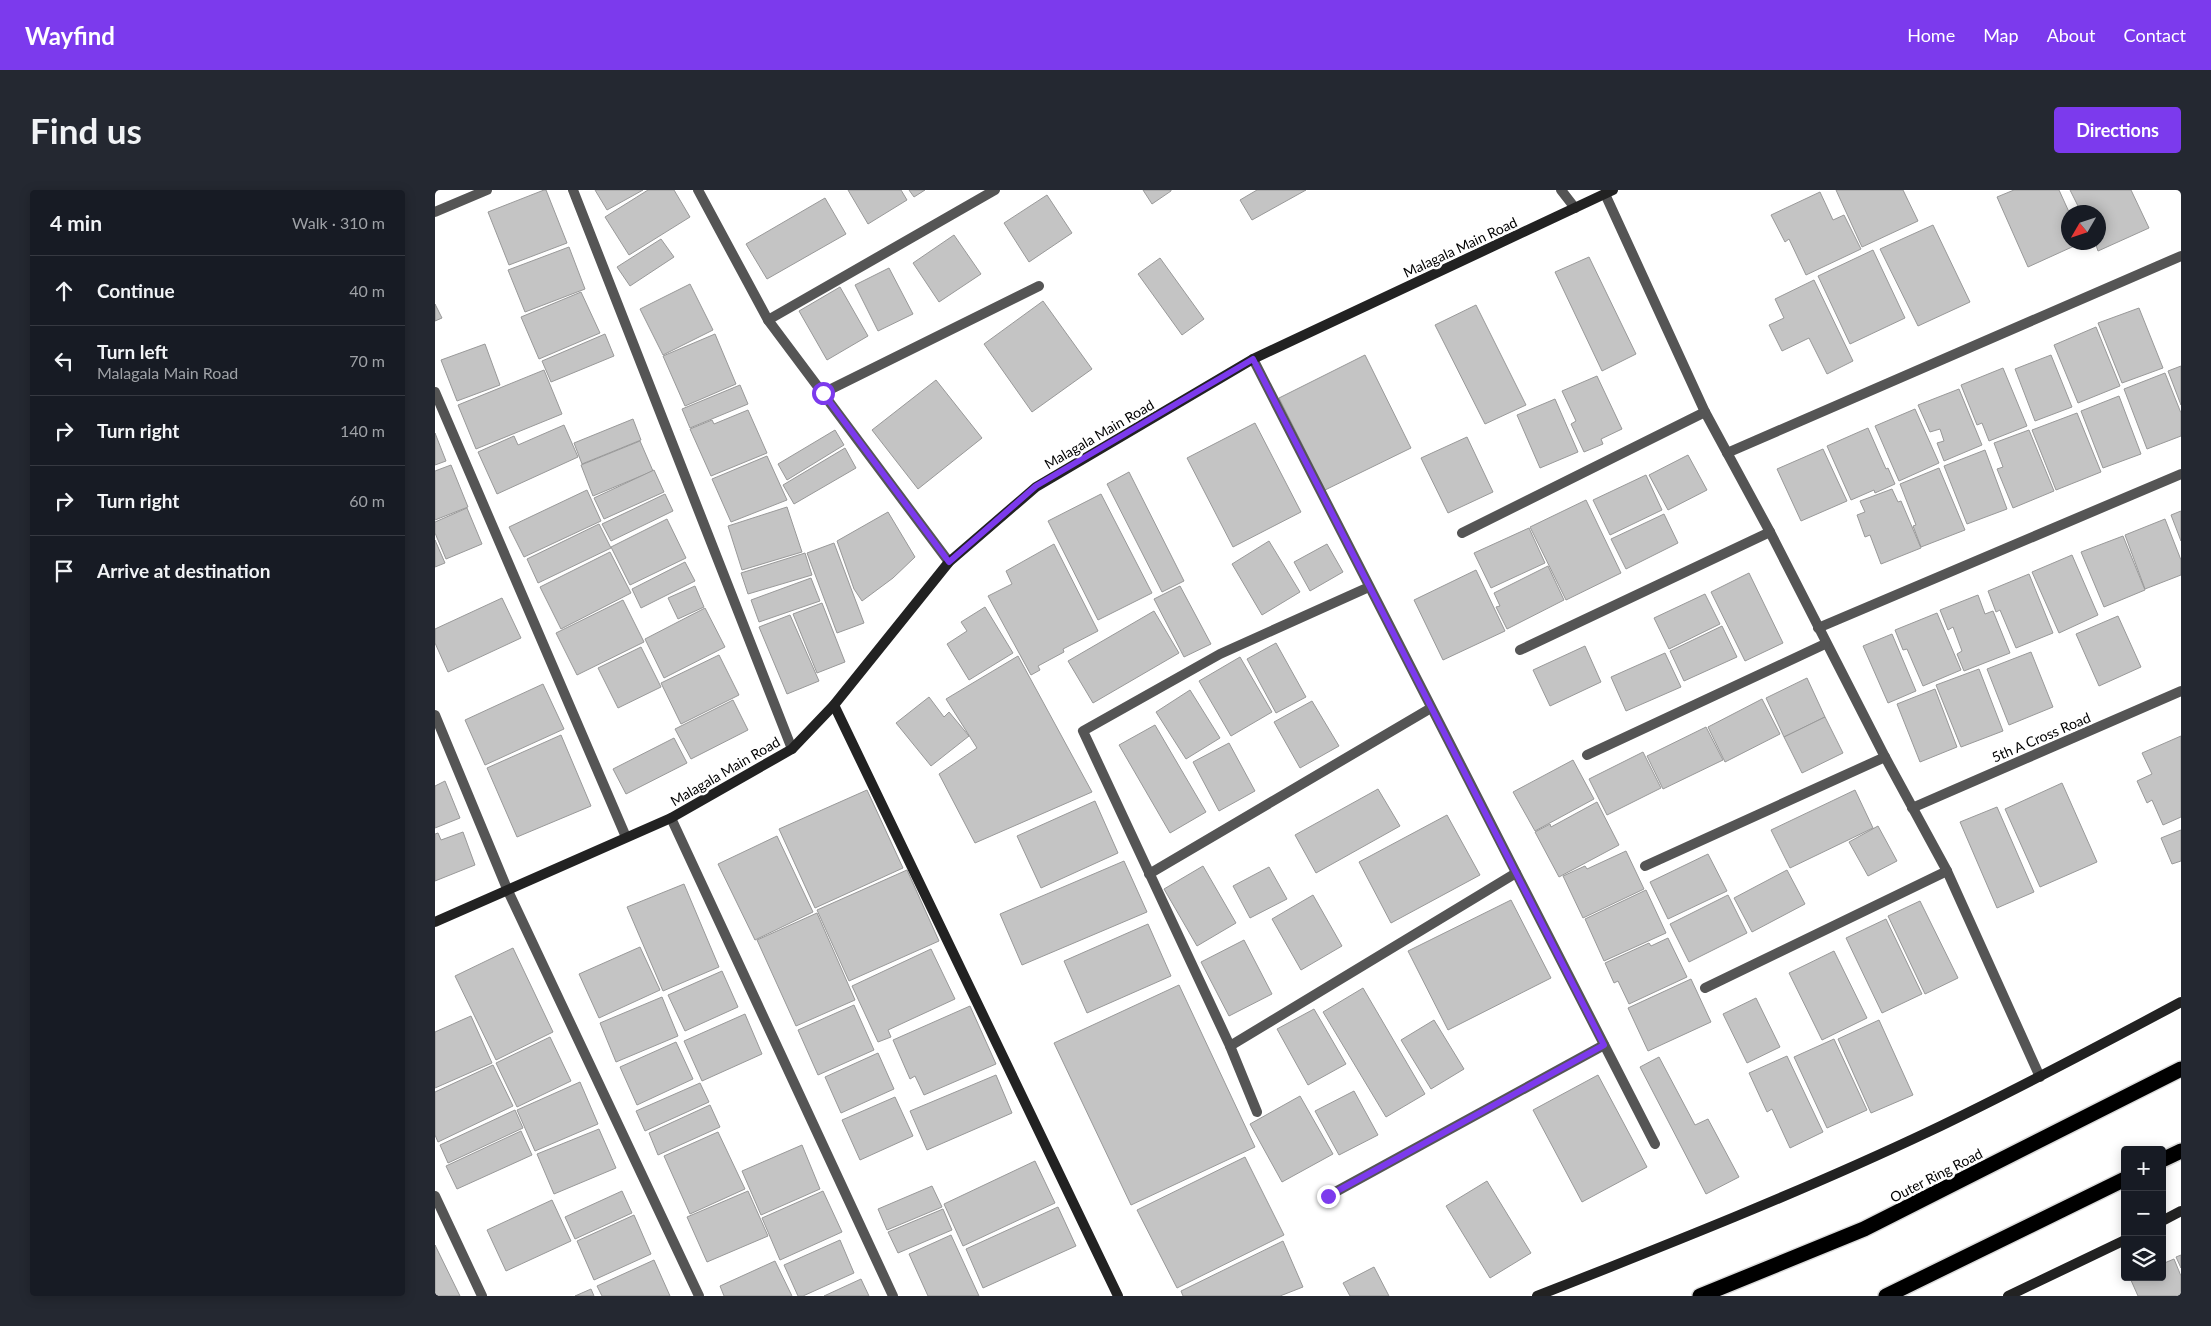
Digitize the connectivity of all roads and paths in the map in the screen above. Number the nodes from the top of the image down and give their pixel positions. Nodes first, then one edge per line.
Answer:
1 (487, 190) edge
2 (573, 190) edge
3 (698, 190) edge
4 (995, 190) edge
5 (1561, 190) edge
6 (1609, 192) edge
7 (1575, 208) junction
8 (435, 212) edge
9 (2181, 256) edge
10 (1039, 286) dead end
11 (768, 320) junction
12 (1253, 359) junction
13 (435, 392) edge
14 (823, 393) junction
15 (1705, 412) junction
16 (1727, 453) junction
17 (2181, 474) edge
18 (1770, 532) junction
19 (1463, 533) dead end
20 (949, 562) junction
21 (1369, 587) junction
22 (1818, 628) junction
23 (1825, 644) junction
24 (1520, 650) dead end
25 (2181, 691) edge
26 (834, 705) junction
27 (1431, 708) junction
28 (435, 715) edge
29 (792, 749) junction
30 (1587, 755) dead end
31 (1885, 757) junction
32 (1912, 808) junction
33 (671, 818) junction
34 (626, 837) junction
35 (1645, 866) dead end
36 (1947, 871) junction
37 (1516, 873) junction
38 (1149, 874) junction
39 (508, 891) junction
40 (435, 922) edge
41 (1705, 988) dead end
42 (2181, 1002) edge
43 (1604, 1045) junction
44 (1230, 1046) junction
45 (2181, 1068) edge
46 (2040, 1078) junction
47 (1257, 1112) dead end
48 (1655, 1144) dead end
49 (2181, 1151) edge
50 (2166, 1158) edge
51 (2121, 1181) edge
52 (435, 1196) edge
53 (1328, 1196) dead end
54 (2181, 1211) edge
55 (2166, 1219) edge
56 (2121, 1242) edge
57 (482, 1296) edge
58 (699, 1296) edge
59 (893, 1296) edge
60 (1118, 1296) edge
61 (1537, 1296) edge
62 (1700, 1296) edge
63 (1886, 1296) edge
64 (2008, 1296) edge

1 - 8 street
2 - 29 street
3 - 11 street
4 - 11 street
5 - 7 street
6 - 7 street, Malagala Main Road
6 - 15 street
7 - 12 street, Malagala Main Road
9 - 16 street
10 - 14 street
11 - 14 street
12 - 20 street, Malagala Main Road
12 - 21 street
13 - 34 street
14 - 20 street
15 - 16 street
15 - 19 street
16 - 18 street
17 - 22 street
18 - 22 street
18 - 24 street
20 - 26 street, Malagala Main Road
21 - 27 street
21 - 38 street
22 - 23 street
23 - 30 street
23 - 31 street
25 - 32 street, 5th A Cross Road
26 - 29 street, Malagala Main Road
26 - 60 street
27 - 37 street
27 - 38 street
28 - 39 street
29 - 33 street, Malagala Main Road
31 - 32 street
31 - 35 street
32 - 36 street
33 - 34 street, Malagala Main Road
33 - 59 street
34 - 39 street, Malagala Main Road
36 - 41 street
36 - 46 street
37 - 43 street
37 - 44 street
38 - 44 street
39 - 40 street, Malagala Main Road
39 - 58 street
42 - 46 street
43 - 48 street
43 - 53 street
44 - 47 street
45 - 62 highway, Outer Ring Road
46 - 61 street
49 - 50 highway
51 - 63 highway
52 - 57 street
54 - 55 street
56 - 64 street

